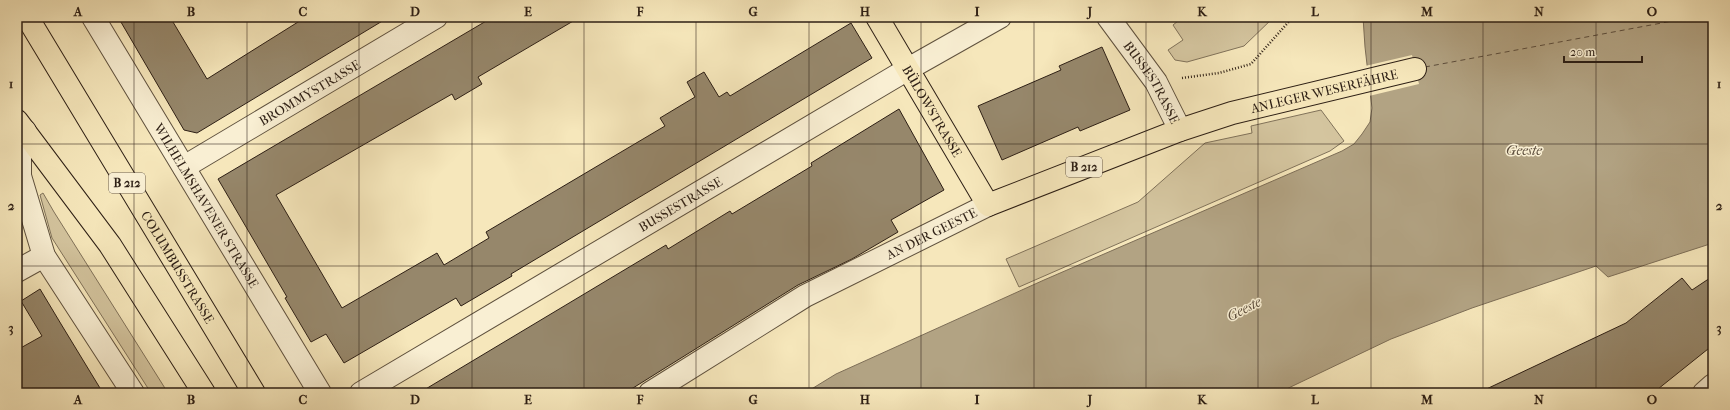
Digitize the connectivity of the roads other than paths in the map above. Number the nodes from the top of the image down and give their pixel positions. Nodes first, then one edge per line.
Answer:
1 (27, 17) edge
2 (93, 17) edge
3 (436, 17) edge
4 (877, 17) edge
5 (1000, 17) edge
6 (1108, 17) edge
7 (908, 69) junction
8 (1415, 69) dead end
9 (1232, 113) joint
10 (20, 128) edge
11 (1180, 130) junction
12 (184, 167) junction
13 (988, 205) junction
14 (44, 256) junction
15 (17, 271) edge
16 (1713, 385) edge
17 (133, 393) edge
18 (204, 393) edge
19 (254, 393) edge
20 (320, 393) edge
21 (362, 393) edge
22 (650, 393) edge
23 (1704, 393) edge

1 - 19 main road, COLUMBUSSTRASSE / B 212
2 - 12 street, WILHELMSHAVENER STRASSE
3 - 12 street, BROMMYSTRASSE
4 - 7 main road, BÜLOWSTRASSE
5 - 7 street, BUSSESTRASSE
6 - 11 street, BUSSESTRASSE
7 - 13 main road, BÜLOWSTRASSE
7 - 21 street, BUSSESTRASSE
8 - 9 main road, ANLEGER WESERFÄHRE / B 212
9 - 11 main road, AN DER GEESTE / B 212
10 - 14 street
10 - 18 main road
11 - 13 main road, AN DER GEESTE / B 212
12 - 20 street, WILHELMSHAVENER STRASSE
13 - 22 street, AN DER GEESTE
14 - 15 street
14 - 17 street
16 - 23 street

